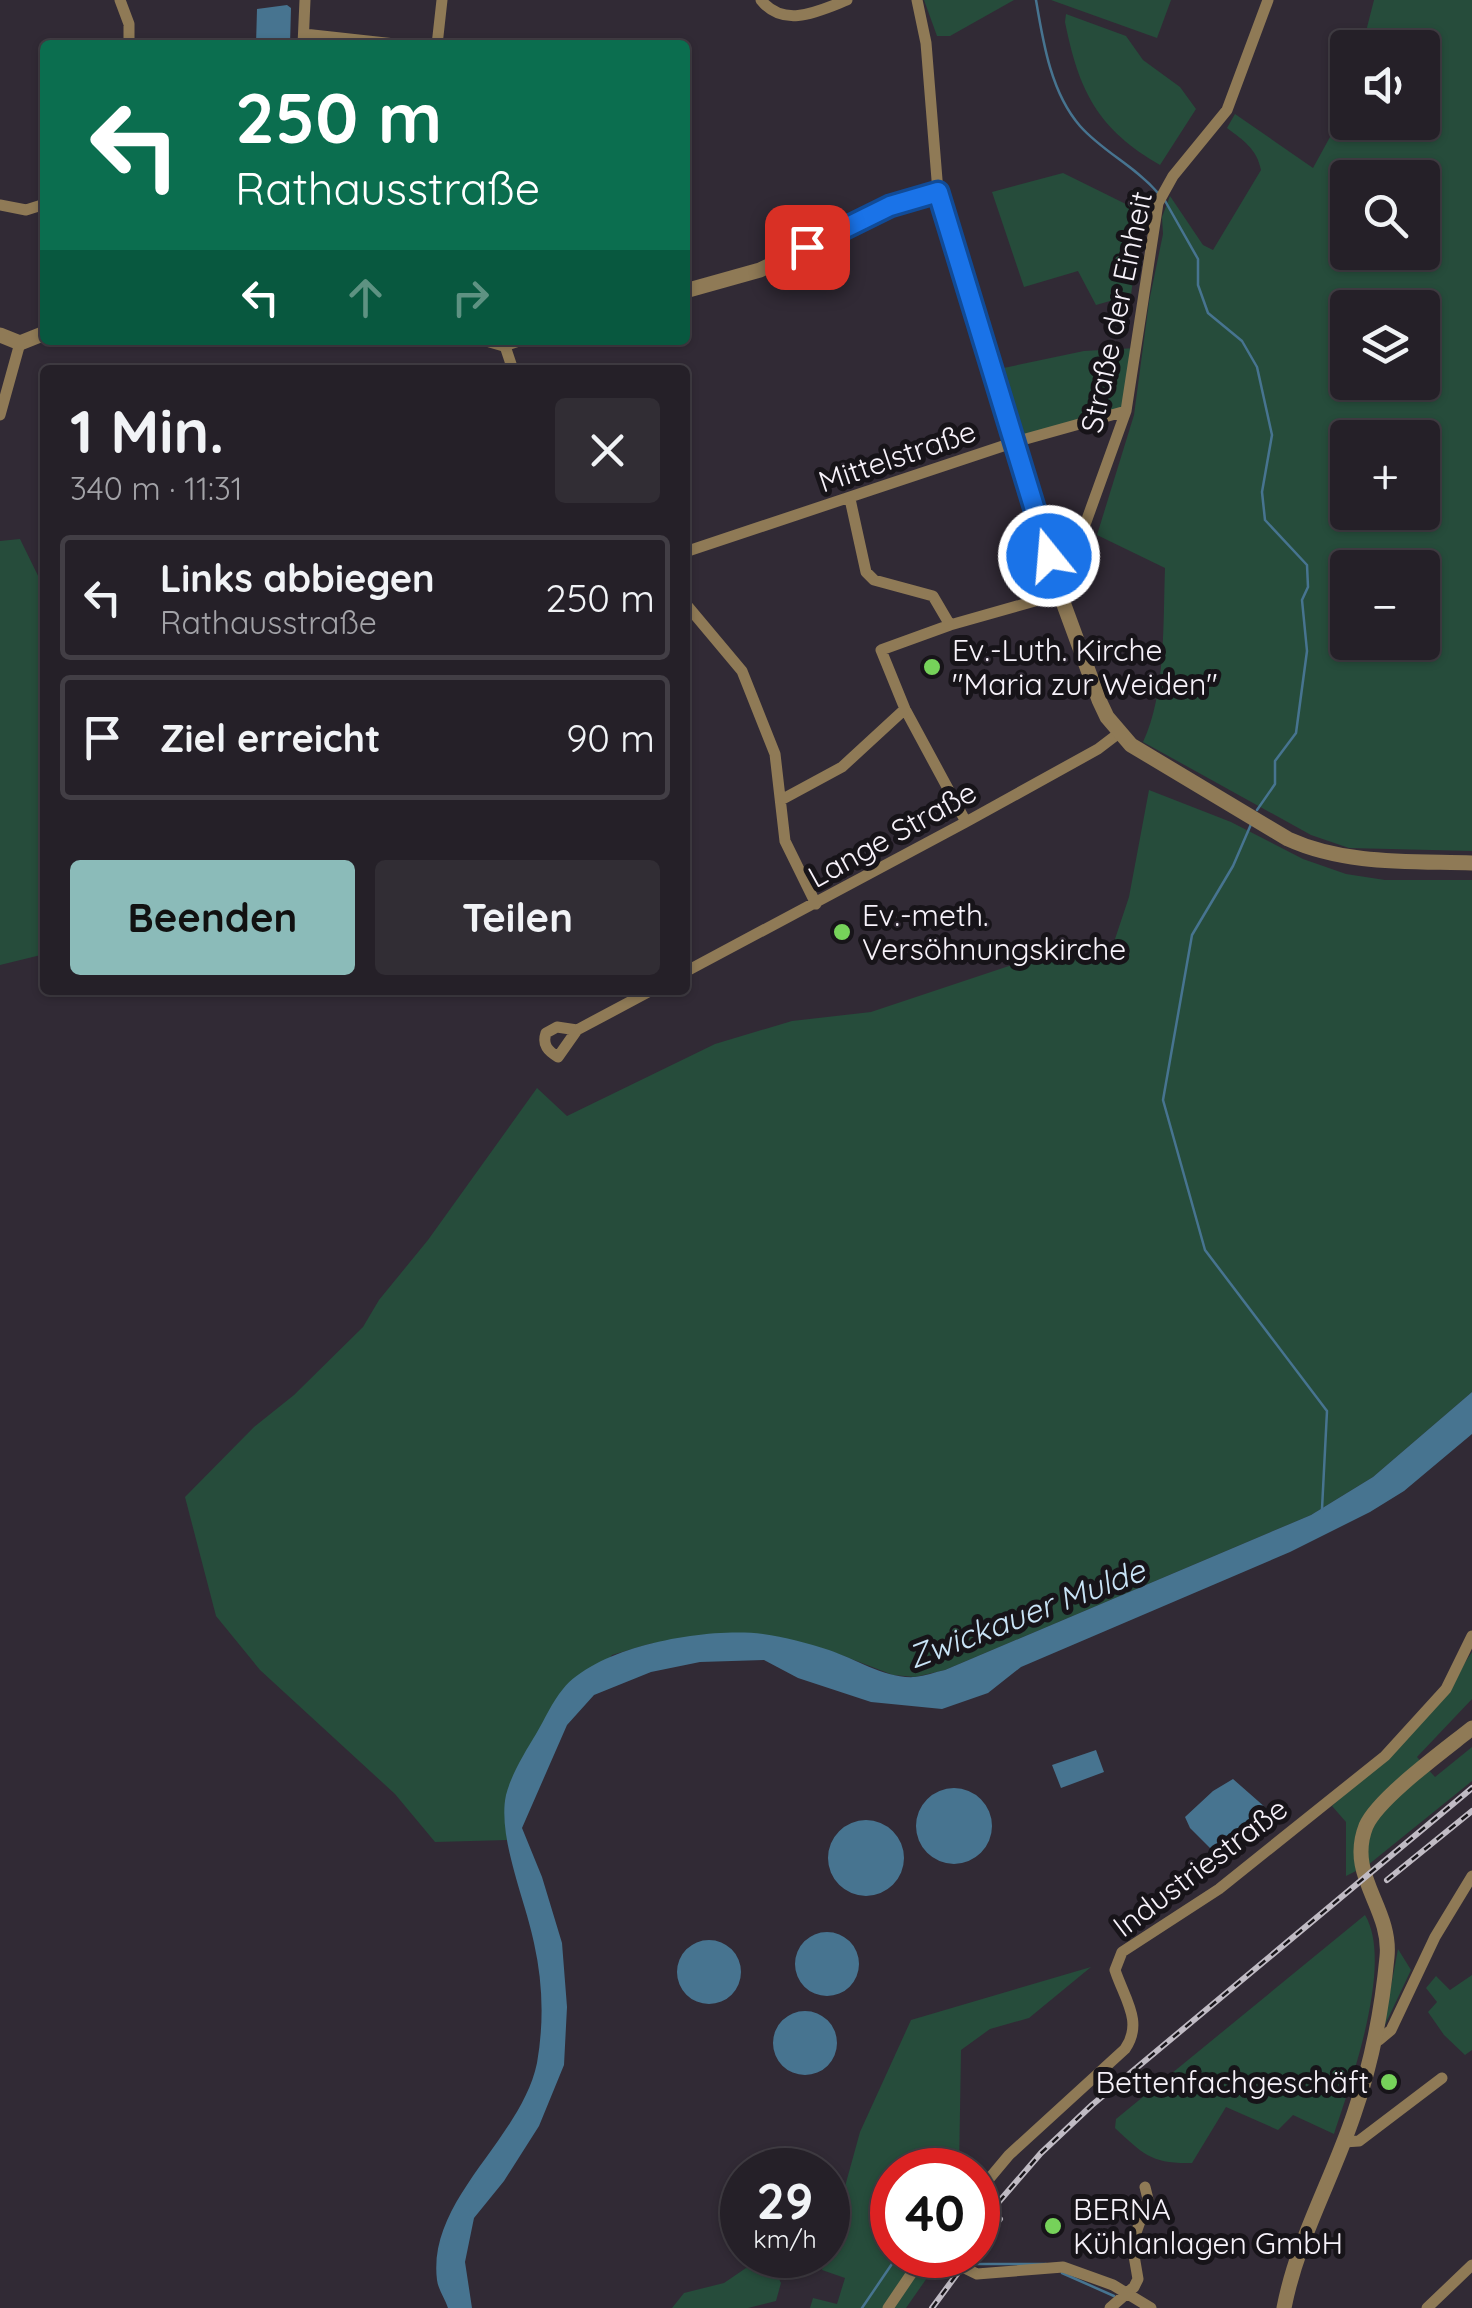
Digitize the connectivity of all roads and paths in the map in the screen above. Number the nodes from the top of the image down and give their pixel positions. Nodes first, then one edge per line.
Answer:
1 (120, 0) edge
2 (304, 0) edge
3 (442, 0) edge
4 (761, 0) edge
5 (848, 0) edge
6 (917, 0) edge
7 (1268, 0) edge
8 (304, 39) edge
9 (129, 40) edge
10 (438, 40) edge
11 (938, 192) junction
12 (0, 205) edge
13 (40, 206) edge
14 (690, 290) edge
15 (0, 335) edge
16 (40, 335) edge
17 (20, 343) junction
18 (1126, 411) junction
19 (0, 416) edge
20 (1016, 442) junction
21 (850, 499) junction
22 (690, 550) edge
23 (1060, 594) junction
24 (690, 609) edge
25 (950, 625) junction
26 (905, 710) junction
27 (1118, 733) junction
28 (780, 800) junction
29 (966, 822) junction
30 (1472, 863) edge
31 (816, 904) junction
32 (690, 969) edge
33 (643, 995) edge
34 (577, 1030) dead end
35 (1472, 1636) edge
36 (1472, 1728) edge
37 (1472, 1876) edge
38 (1373, 2040) junction
39 (1442, 2078) dead end
40 (1344, 2142) junction
41 (1000, 2166) edge
42 (1145, 2187) dead end
43 (1472, 2265) edge
44 (1000, 2272) edge
45 (908, 2278) edge
46 (1118, 2299) edge
47 (888, 2308) edge
48 (1151, 2308) edge
49 (1284, 2308) edge
50 (1427, 2308) edge

1 - 9 street
2 - 8 street
3 - 10 street
4 - 5 street
6 - 11 street
7 - 18 street, Straße der Einheit
11 - 14 street
11 - 20 street
12 - 13 street
15 - 17 street
16 - 17 street
17 - 19 street
18 - 20 street, Mittelstraße
18 - 23 street, Straße der Einheit
20 - 21 street, Mittelstraße
20 - 23 street
21 - 22 street, Mittelstraße
21 - 25 street
23 - 25 street
23 - 27 street
24 - 28 street
25 - 26 street
26 - 28 street
26 - 29 street
27 - 29 street, Lange Straße
27 - 30 street
28 - 31 street
29 - 31 street, Lange Straße
31 - 32 street, Lange Straße
33 - 34 street
35 - 41 street, Industriestraße
36 - 38 street
37 - 38 street
38 - 40 street
39 - 40 street
40 - 49 street
42 - 46 street
43 - 50 street
44 - 46 street
45 - 47 street
46 - 48 street

